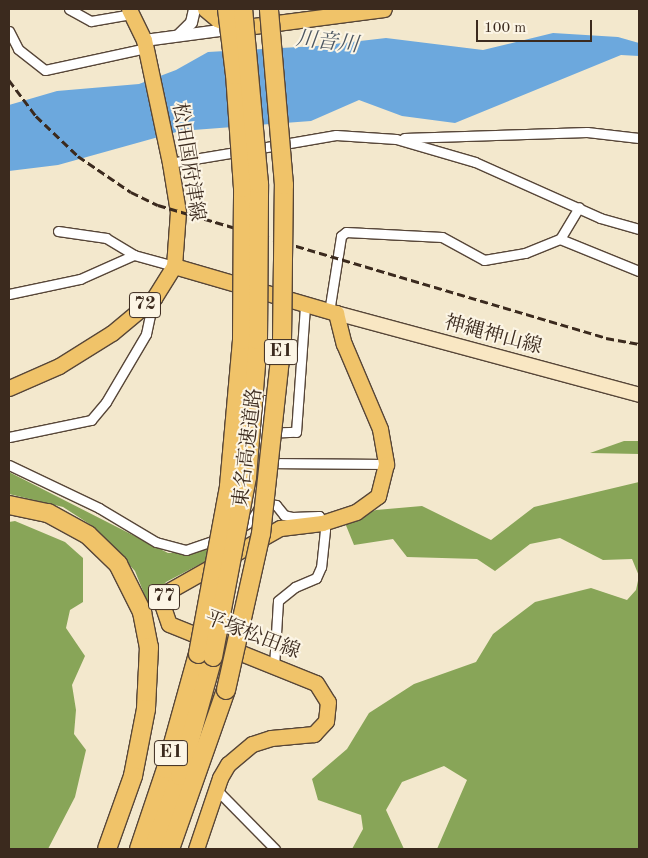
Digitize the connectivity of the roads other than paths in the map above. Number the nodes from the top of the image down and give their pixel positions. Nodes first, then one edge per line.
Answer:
1 (69, 9) edge
2 (194, 9) edge
3 (205, 9) edge
4 (217, 9) edge
5 (227, 9) edge
6 (243, 9) edge
7 (269, 9) edge
8 (384, 9) edge
9 (130, 11) edge
10 (301, 15) edge
11 (238, 28) junction
12 (9, 31) edge
13 (178, 36) junction
14 (146, 49) junction
15 (396, 138) junction
16 (639, 138) edge
17 (170, 160) junction
18 (579, 208) junction
19 (639, 229) edge
20 (58, 231) dead end
21 (560, 239) junction
22 (134, 255) junction
23 (174, 266) junction
24 (639, 271) edge
25 (9, 294) edge
26 (154, 298) junction
27 (305, 305) junction
28 (332, 312) junction
29 (9, 388) edge
30 (639, 395) edge
31 (264, 400) dead end
32 (261, 433) junction
33 (9, 437) edge
34 (262, 463) junction
35 (386, 464) junction
36 (9, 465) edge
37 (276, 504) junction
38 (9, 505) edge
39 (9, 514) edge
40 (322, 523) junction
41 (206, 656) junction
42 (274, 666) junction
43 (187, 697) junction
44 (214, 727) junction
45 (216, 789) junction
46 (96, 849) edge
47 (107, 849) edge
48 (128, 849) edge
49 (138, 849) edge
50 (153, 849) edge
51 (170, 849) edge
52 (181, 849) edge
53 (196, 849) edge
54 (275, 849) edge

1 - 9 street
2 - 11 main road
2 - 13 street
3 - 11 main road
4 - 11 main road
5 - 41 highway, E1, bridge
6 - 41 highway, E1, bridge
7 - 44 highway, 東名高速道路 / E1, bridge
8 - 10 main road
9 - 14 main road, 松田国府津線 / 72
10 - 11 main road
11 - 13 street
12 - 14 street
13 - 14 street
14 - 17 main road, 松田国府津線 / 72
15 - 16 street
15 - 17 street
15 - 18 street
17 - 23 main road, 松田国府津線 / 72
18 - 19 street
18 - 21 street
20 - 22 street
21 - 24 street
21 - 28 street
22 - 23 street
22 - 25 street
23 - 26 main road, 松田国府津線 / 72
23 - 27 main road
26 - 29 main road, 松田国府津線 / 72
26 - 33 street
27 - 28 main road
27 - 32 street
28 - 30 main road, 神縄神山線
28 - 35 main road, 平塚松田線 / 77
31 - 32 street
32 - 34 street
34 - 35 street
34 - 37 street
35 - 40 main road, 平塚松田線 / 77
36 - 37 street
37 - 40 street
38 - 47 highway
39 - 46 highway
40 - 42 street
40 - 42 main road, 平塚松田線 / 77
41 - 43 highway, E1
41 - 50 highway, E1
42 - 45 main road, 平塚松田線 / 77
43 - 48 highway
43 - 49 highway, E1
44 - 51 highway, 東名高速道路 / E1
44 - 52 highway
45 - 53 main road, 平塚松田線 / 77
45 - 54 street

